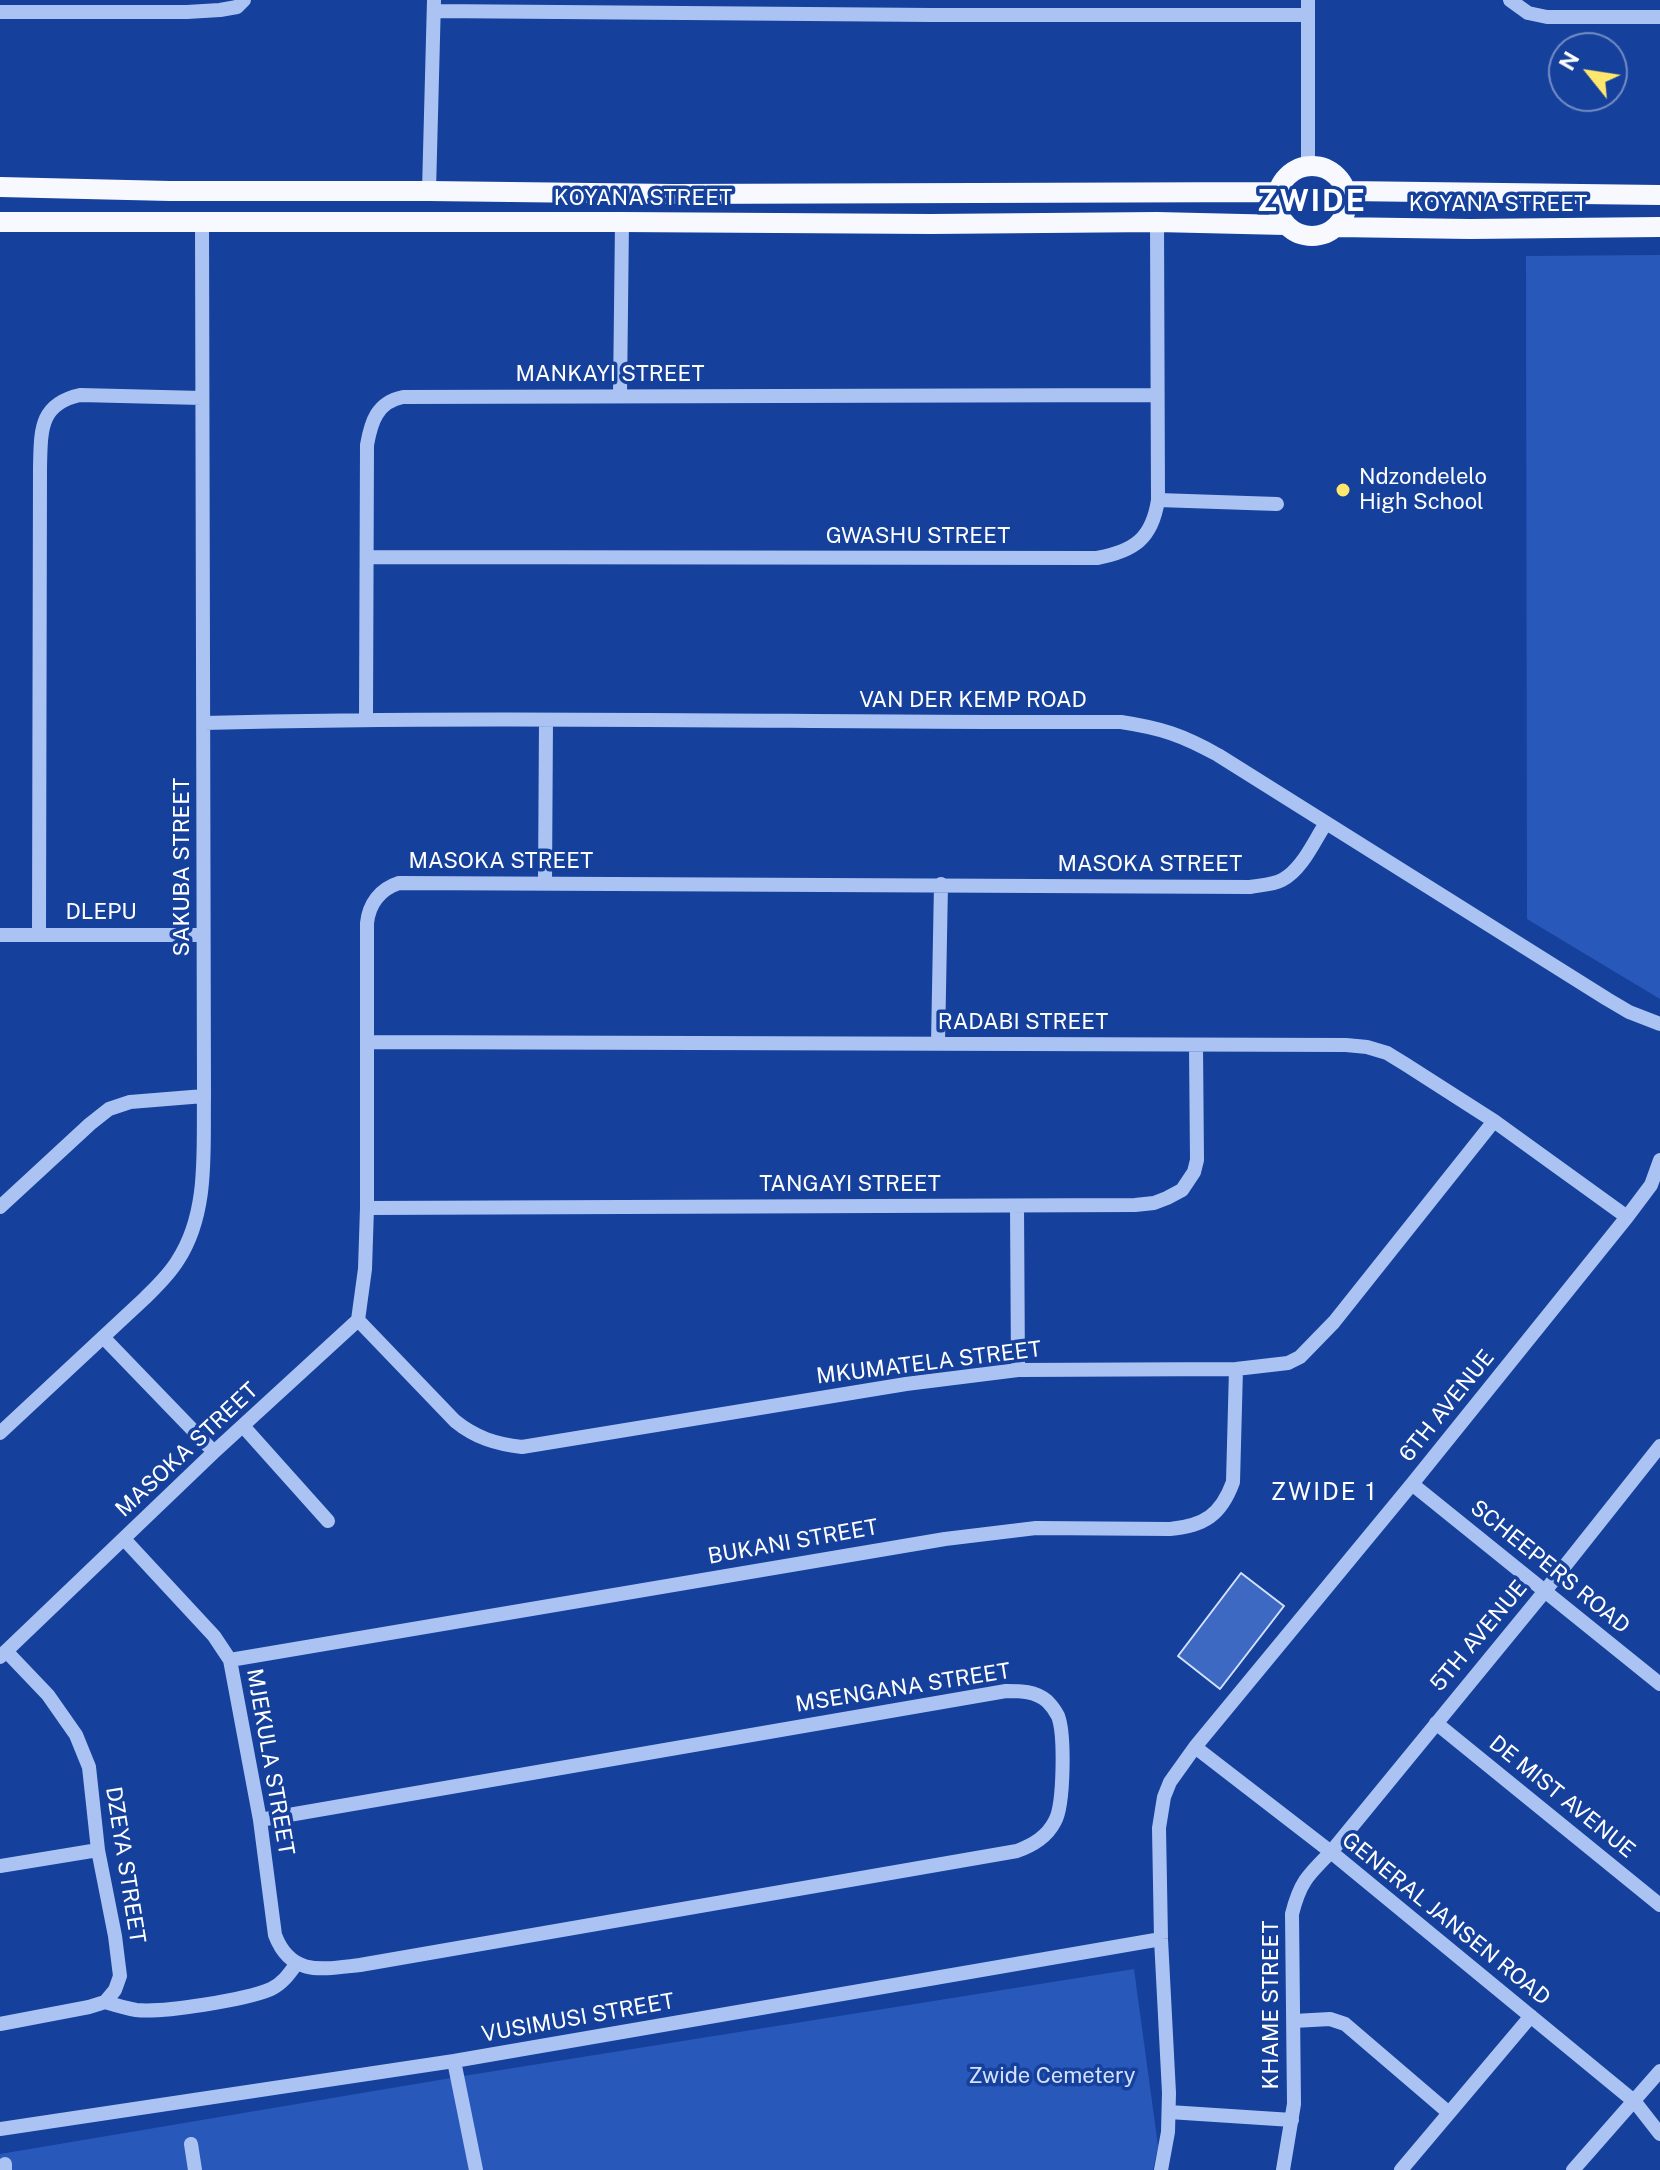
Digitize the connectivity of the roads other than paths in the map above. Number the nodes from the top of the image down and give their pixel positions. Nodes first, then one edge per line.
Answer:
1 (244, 0) edge
2 (1510, 0) edge
3 (434, 6) edge
4 (1137, 7) edge
5 (1308, 7) edge
6 (0, 12) edge
7 (1660, 17) edge
8 (1308, 166) junction
9 (0, 187) edge
10 (429, 191) junction
11 (1346, 191) junction
12 (1278, 192) junction
13 (1660, 195) edge
14 (202, 221) junction
15 (0, 222) edge
16 (622, 222) junction
17 (1157, 222) junction
18 (1285, 225) junction
19 (1336, 227) junction
20 (1660, 227) edge
21 (620, 395) junction
22 (1157, 395) junction
23 (202, 398) junction
24 (1158, 500) junction
25 (1277, 504) dead end
26 (368, 557) junction
27 (366, 719) junction
28 (546, 720) junction
29 (204, 723) junction
30 (1326, 823) junction
31 (545, 883) junction
32 (941, 884) junction
33 (39, 934) junction
34 (0, 935) edge
35 (203, 935) junction
36 (1660, 1024) edge
37 (368, 1042) junction
38 (938, 1043) junction
39 (1196, 1046) junction
40 (204, 1096) junction
41 (1494, 1121) junction
42 (1660, 1160) edge
43 (1017, 1206) junction
44 (0, 1207) edge
45 (367, 1208) junction
46 (1627, 1217) junction
47 (358, 1320) junction
48 (103, 1337) junction
49 (1236, 1369) junction
50 (1018, 1370) junction
51 (243, 1426) junction
52 (0, 1433) edge
53 (1660, 1446) edge
54 (214, 1452) junction
55 (1412, 1484) junction
56 (328, 1521) dead end
57 (124, 1539) junction
58 (1545, 1591) junction
59 (3, 1654) edge
60 (230, 1660) junction
61 (1660, 1684) edge
62 (1436, 1723) junction
63 (1195, 1747) junction
64 (260, 1820) junction
65 (98, 1850) junction
66 (1331, 1852) junction
67 (0, 1866) edge
68 (1660, 1905) edge
69 (1161, 1939) junction
70 (302, 1966) junction
71 (105, 2002) junction
72 (1531, 2016) junction
73 (1294, 2021) junction
74 (0, 2024) edge
75 (454, 2061) junction
76 (1660, 2071) edge
77 (1635, 2102) junction
78 (1169, 2112) junction
79 (1449, 2113) junction
80 (1292, 2120) junction
81 (0, 2129) edge
82 (1660, 2134) edge
83 (191, 2144) dead end
84 (195, 2170) edge
85 (476, 2170) edge
86 (1161, 2170) edge
87 (1283, 2170) edge
88 (1401, 2170) edge
89 (1573, 2170) edge

1 - 6 street
2 - 7 street
3 - 4 street
3 - 10 street
4 - 5 street
5 - 8 street
8 - 11 main road
8 - 12 main road
9 - 10 main road, KOYANA STREET
10 - 12 main road, KOYANA STREET
11 - 13 main road, KOYANA STREET
11 - 19 main road
12 - 18 main road
14 - 15 main road, KOYANA STREET
14 - 16 main road, KOYANA STREET
14 - 23 street, SAKUBA STREET
16 - 17 main road, KOYANA STREET
16 - 21 street
17 - 18 main road, KOYANA STREET
17 - 22 street, GWASHU STREET
18 - 19 main road, KOYANA STREET
19 - 20 main road, KOYANA STREET
21 - 22 street, MANKAYI STREET
21 - 26 street, MANKAYI STREET
22 - 24 street, GWASHU STREET
23 - 29 street, SAKUBA STREET
23 - 33 street
24 - 25 street
24 - 26 street, GWASHU STREET
26 - 27 street, MANKAYI STREET
27 - 28 street, VAN DER KEMP ROAD
27 - 29 street, VAN DER KEMP ROAD
28 - 30 street, VAN DER KEMP ROAD
28 - 31 street
29 - 35 street, SAKUBA STREET
30 - 32 street, MASOKA STREET
30 - 36 street, VAN DER KEMP ROAD
31 - 32 street, MASOKA STREET
31 - 37 street, MASOKA STREET
32 - 38 street
33 - 34 street, DLEPU
33 - 35 street, DLEPU
35 - 40 street, SAKUBA STREET
37 - 38 street, RADABI STREET
37 - 45 street, MASOKA STREET
38 - 39 street, RADABI STREET
39 - 41 street, RADABI STREET
39 - 43 street, TANGAYI STREET
40 - 44 street
40 - 48 street, SAKUBA STREET
41 - 46 street, RADABI STREET
41 - 49 street, MKUMATELA STREET
42 - 46 street, 6TH AVENUE
43 - 45 street, TANGAYI STREET
43 - 50 street
45 - 47 street, MASOKA STREET
46 - 55 street, 6TH AVENUE
47 - 50 street, MKUMATELA STREET
47 - 51 street, MASOKA STREET
48 - 52 street, SAKUBA STREET
48 - 54 street
49 - 50 street, MKUMATELA STREET
49 - 60 street, BUKANI STREET
51 - 54 street, MASOKA STREET
51 - 56 street
53 - 58 street, 5TH AVENUE
54 - 57 street, MASOKA STREET
55 - 58 street, SCHEEPERS ROAD
55 - 63 street, 6TH AVENUE
57 - 59 street, MASOKA STREET
57 - 60 street, MJEKULA STREET
58 - 61 street, SCHEEPERS ROAD
58 - 62 street, 5TH AVENUE
59 - 65 street, DZEYA STREET
60 - 64 street, MJEKULA STREET
62 - 66 street, 5TH AVENUE
62 - 68 street, DE MIST AVENUE
63 - 66 street, GENERAL JANSEN ROAD
63 - 69 street, 6TH AVENUE
64 - 70 street, MJEKULA STREET
64 - 70 street, MSENGANA STREET
65 - 67 street
65 - 71 street, DZEYA STREET
66 - 72 street, GENERAL JANSEN ROAD
66 - 73 street, KHAME STREET
69 - 75 street, VUSIMUSI STREET
69 - 78 street, 6TH AVENUE
70 - 71 street
71 - 74 street
72 - 77 street, GENERAL JANSEN ROAD
72 - 79 street
73 - 79 street
73 - 80 street, KHAME STREET
75 - 81 street, VUSIMUSI STREET
75 - 85 street
76 - 77 street
77 - 82 street, GENERAL JANSEN ROAD
77 - 89 street
78 - 80 street
78 - 86 street, 6TH AVENUE
79 - 88 street
80 - 87 street, KHAME STREET
83 - 84 street

